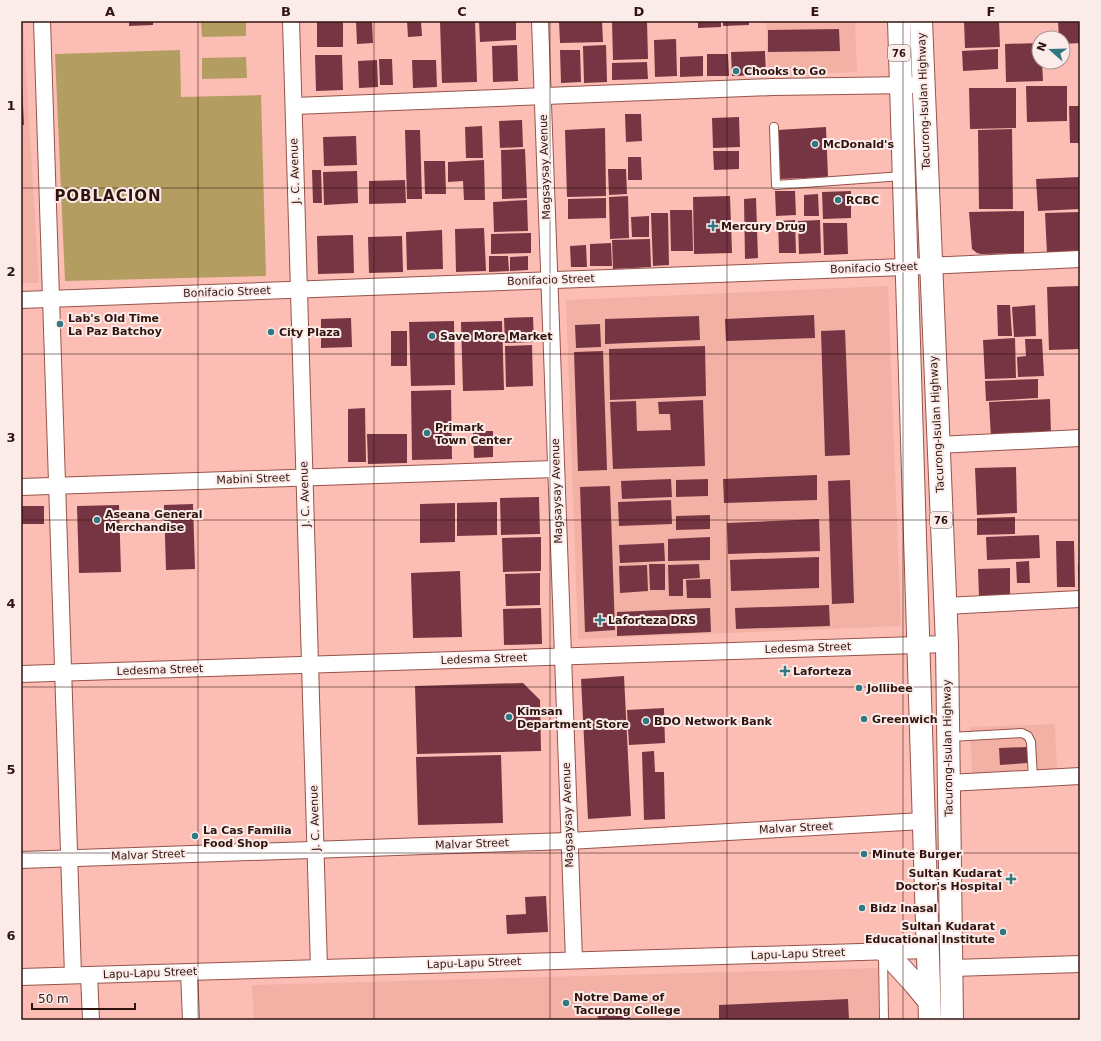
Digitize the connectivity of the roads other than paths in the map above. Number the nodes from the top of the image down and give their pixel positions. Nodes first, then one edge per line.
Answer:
1 (42, 21) edge
2 (291, 21) edge
3 (540, 21) edge
4 (899, 21) edge
5 (921, 21) edge
6 (924, 84) junction
7 (900, 85) junction
8 (542, 96) junction
9 (294, 106) junction
10 (774, 128) dead end
11 (903, 176) junction
12 (1080, 259) edge
13 (930, 266) junction
14 (905, 267) junction
15 (549, 280) junction
16 (299, 290) junction
17 (51, 299) junction
18 (21, 300) edge
19 (1080, 438) edge
20 (938, 445) junction
21 (556, 469) junction
22 (304, 478) junction
23 (57, 486) junction
24 (21, 487) edge
25 (1080, 599) edge
26 (945, 606) junction
27 (947, 644) junction
28 (917, 645) junction
29 (563, 656) junction
30 (310, 665) junction
31 (63, 673) junction
32 (21, 674) edge
33 (949, 737) junction
34 (1080, 776) edge
35 (1033, 779) junction
36 (949, 783) junction
37 (923, 821) junction
38 (569, 841) junction
39 (315, 850) junction
40 (69, 858) junction
41 (21, 860) edge
42 (927, 950) junction
43 (884, 952) junction
44 (574, 960) junction
45 (1080, 964) edge
46 (319, 968) junction
47 (952, 968) junction
48 (189, 972) junction
49 (81, 975) junction
50 (21, 977) edge
51 (929, 1011) edge
52 (91, 1020) edge
53 (191, 1020) edge
54 (884, 1020) edge
55 (952, 1020) edge

1 - 17 street
2 - 9 street, J. C. Avenue
3 - 8 street, Magsaysay Avenue
4 - 7 highway, Tacurong-Isulan Highway / 76
5 - 6 highway, Tacurong-Isulan Highway / 76
6 - 7 street
6 - 13 highway, Tacurong-Isulan Highway / 76
7 - 8 street
7 - 11 highway, Tacurong-Isulan Highway / 76
8 - 9 street
8 - 15 street, Magsaysay Avenue
9 - 16 street, J. C. Avenue
10 - 11 lane
11 - 14 highway, Tacurong-Isulan Highway / 76
12 - 13 street, Bonifacio Street
13 - 14 street, Bonifacio Street
13 - 20 highway, Tacurong-Isulan Highway / 76
14 - 15 street, Bonifacio Street
14 - 28 highway, Tacurong-Isulan Highway / 76
15 - 16 street, Bonifacio Street
15 - 21 street, Magsaysay Avenue
16 - 17 street, Bonifacio Street
16 - 22 street, J. C. Avenue
17 - 18 street, Bonifacio Street
17 - 23 street
19 - 20 street
20 - 26 highway, Tacurong-Isulan Highway / 76
21 - 22 street, Mabini Street
21 - 29 street, Magsaysay Avenue
22 - 23 street, Mabini Street
22 - 30 street, J. C. Avenue
23 - 24 street, Mabini Street
23 - 31 street
25 - 26 street
26 - 27 highway, Tacurong-Isulan Highway / 76
27 - 28 street, Ledesma Street
27 - 33 highway, Tacurong-Isulan Highway / 76
28 - 29 street, Ledesma Street
28 - 37 highway, Tacurong-Isulan Highway / 76
29 - 30 street, Ledesma Street
29 - 38 street, Magsaysay Avenue
30 - 31 street, Ledesma Street
30 - 39 street, J. C. Avenue
31 - 32 street, Ledesma Street
31 - 40 street
33 - 35 lane
33 - 36 highway, Tacurong-Isulan Highway / 76
34 - 35 street
35 - 36 street
36 - 47 highway, Tacurong-Isulan Highway / 76
37 - 38 street, Malvar Street
37 - 42 highway, Tacurong-Isulan Highway / 76
38 - 39 street, Malvar Street
38 - 44 street, Magsaysay Avenue
39 - 40 street, Malvar Street
39 - 46 street, J. C. Avenue
40 - 41 street, Malvar Street
40 - 49 street
42 - 43 street, Lapu-Lapu Street
42 - 51 highway, Tacurong-Isulan Highway / 76
43 - 44 street, Lapu-Lapu Street
43 - 51 highway
43 - 54 lane
44 - 46 street, Lapu-Lapu Street
45 - 47 street
46 - 48 street, Lapu-Lapu Street
47 - 55 highway, Tacurong-Isulan Highway / 76
48 - 49 street, Lapu-Lapu Street
48 - 53 street
49 - 50 street, Lapu-Lapu Street
49 - 52 street

